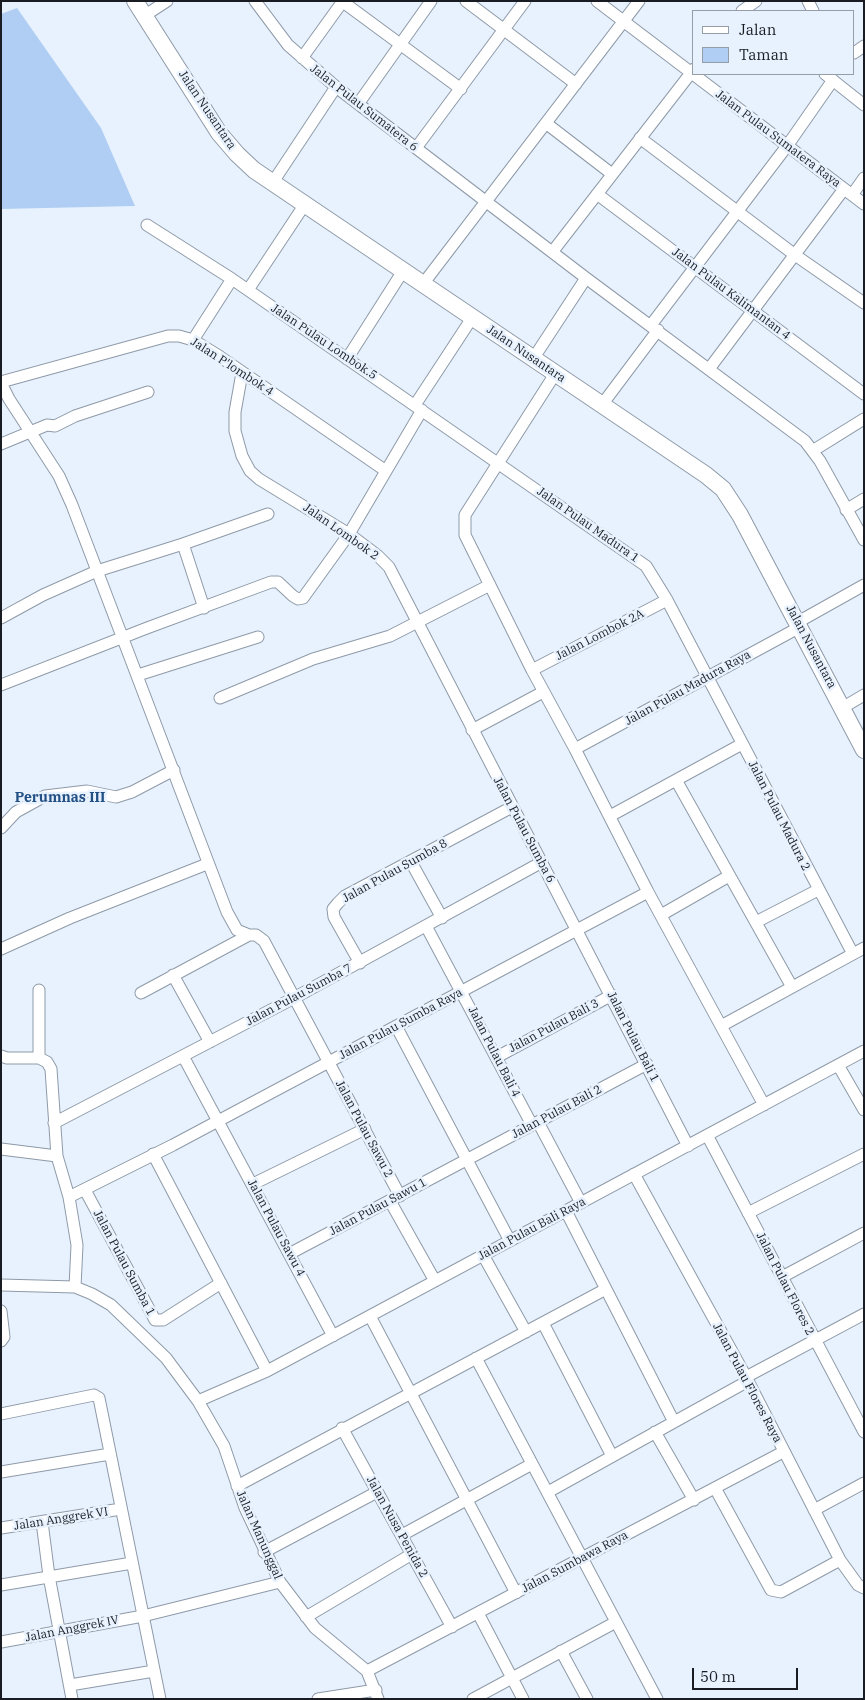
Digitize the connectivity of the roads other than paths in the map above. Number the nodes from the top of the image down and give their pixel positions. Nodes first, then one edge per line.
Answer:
1 (135, 1) edge
2 (167, 1) edge
3 (431, 1) edge
4 (466, 1) edge
5 (525, 1) edge
6 (597, 1) edge
7 (639, 1) edge
8 (756, 1) edge
9 (256, 2) edge
10 (343, 2) edge
11 (744, 10) edge
12 (144, 16) junction
13 (624, 22) junction
14 (503, 29) junction
15 (400, 44) junction
16 (302, 58) junction
17 (692, 71) edge
18 (697, 75) edge
19 (829, 77) edge
20 (576, 84) junction
21 (336, 87) junction
22 (462, 88) junction
23 (358, 104) junction
24 (864, 104) edge
25 (547, 124) junction
26 (640, 138) junction
27 (787, 146) junction
28 (416, 148) junction
29 (612, 174) junction
30 (864, 178) edge
31 (273, 182) junction
32 (848, 192) junction
33 (597, 194) junction
34 (486, 201) junction
35 (305, 204) junction
36 (864, 204) edge
37 (736, 210) junction
38 (147, 225) dead end
39 (553, 251) junction
40 (795, 255) junction
41 (695, 267) junction
42 (403, 271) junction
43 (232, 278) junction
44 (586, 278) junction
45 (423, 284) junction
46 (248, 290) junction
47 (864, 303) edge
48 (752, 310) junction
49 (472, 318) junction
50 (654, 328) junction
51 (193, 340) junction
52 (347, 359) junction
53 (533, 359) junction
54 (709, 369) junction
55 (242, 373) junction
56 (555, 374) junction
57 (1, 382) edge
58 (148, 392) dead end
59 (864, 394) edge
60 (601, 406) junction
61 (419, 408) junction
62 (864, 418) edge
63 (31, 432) junction
64 (1, 444) edge
65 (814, 450) junction
66 (498, 462) junction
67 (386, 471) junction
68 (864, 499) edge
69 (846, 510) junction
70 (268, 514) dead end
71 (349, 534) junction
72 (864, 540) edge
73 (183, 544) junction
74 (97, 571) junction
75 (864, 584) edge
76 (490, 585) junction
77 (667, 600) junction
78 (204, 608) junction
79 (1, 618) edge
80 (417, 624) junction
81 (799, 624) junction
82 (123, 637) junction
83 (258, 637) dead end
84 (532, 670) junction
85 (138, 675) junction
86 (707, 678) junction
87 (1, 685) edge
88 (544, 692) junction
89 (864, 695) edge
90 (220, 698) dead end
91 (842, 708) junction
92 (472, 730) junction
93 (862, 741) edge
94 (742, 744) junction
95 (575, 749) junction
96 (174, 770) junction
97 (676, 780) junction
98 (512, 807) junction
99 (610, 816) junction
100 (1, 828) edge
101 (410, 862) junction
102 (542, 862) junction
103 (208, 864) junction
104 (729, 876) junction
105 (818, 890) junction
106 (648, 892) junction
107 (661, 916) junction
108 (442, 918) junction
109 (756, 922) junction
110 (426, 926) junction
111 (577, 930) junction
112 (249, 935) junction
113 (864, 948) edge
114 (1, 949) edge
115 (853, 954) junction
116 (360, 963) junction
117 (174, 975) junction
118 (792, 987) junction
119 (39, 990) dead end
120 (462, 991) junction
121 (141, 993) dead end
122 (612, 995) junction
123 (294, 998) junction
124 (396, 1026) junction
125 (721, 1026) junction
126 (210, 1042) junction
127 (864, 1051) edge
128 (1, 1056) edge
129 (183, 1056) junction
130 (39, 1058) junction
131 (497, 1058) junction
132 (329, 1062) junction
133 (647, 1064) junction
134 (838, 1065) junction
135 (764, 1105) junction
136 (864, 1110) edge
137 (219, 1120) junction
138 (54, 1123) junction
139 (535, 1124) junction
140 (365, 1129) junction
141 (707, 1135) junction
142 (688, 1146) junction
143 (1, 1149) edge
144 (153, 1154) junction
145 (864, 1154) edge
146 (57, 1156) junction
147 (467, 1160) junction
148 (634, 1174) junction
149 (253, 1184) junction
150 (85, 1190) junction
151 (69, 1197) junction
152 (395, 1198) junction
153 (582, 1203) junction
154 (566, 1211) junction
155 (748, 1213) junction
156 (864, 1234) edge
157 (510, 1241) junction
158 (289, 1254) junction
159 (483, 1255) junction
160 (782, 1277) junction
161 (434, 1281) junction
162 (221, 1283) junction
163 (1, 1285) edge
164 (75, 1288) junction
165 (606, 1289) junction
166 (1, 1311) edge
167 (864, 1314) edge
168 (370, 1316) junction
169 (543, 1323) junction
170 (526, 1332) junction
171 (333, 1336) junction
172 (1, 1341) edge
173 (814, 1341) junction
174 (476, 1358) junction
175 (268, 1371) junction
176 (747, 1379) junction
177 (410, 1393) junction
178 (198, 1402) junction
179 (1, 1414) edge
180 (674, 1422) junction
181 (342, 1428) junction
182 (655, 1432) junction
183 (864, 1432) edge
184 (783, 1452) junction
185 (110, 1454) junction
186 (612, 1456) junction
187 (532, 1464) junction
188 (1, 1472) edge
189 (864, 1483) edge
190 (237, 1486) junction
191 (715, 1488) junction
192 (377, 1492) junction
193 (548, 1492) junction
194 (467, 1500) junction
195 (694, 1500) junction
196 (121, 1510) junction
197 (814, 1510) junction
198 (42, 1522) junction
199 (1, 1528) edge
200 (402, 1536) junction
201 (264, 1552) junction
202 (412, 1554) junction
203 (583, 1558) junction
204 (840, 1560) junction
205 (132, 1563) junction
206 (49, 1576) junction
207 (280, 1582) junction
208 (1, 1585) edge
209 (864, 1588) edge
210 (516, 1593) junction
211 (478, 1613) junction
212 (143, 1616) junction
213 (306, 1616) junction
214 (616, 1622) junction
215 (452, 1627) junction
216 (59, 1630) junction
217 (1, 1642) edge
218 (561, 1651) junction
219 (154, 1671) junction
220 (367, 1672) junction
221 (512, 1677) junction
222 (70, 1685) junction
223 (377, 1694) edge
224 (72, 1699) edge
225 (160, 1699) edge
226 (318, 1699) edge
227 (473, 1699) edge
228 (523, 1699) edge
229 (587, 1699) edge
230 (657, 1699) edge

1 - 12 street, Jalan Nusantara
2 - 12 street
3 - 15 street
4 - 14 street
5 - 14 street
6 - 13 street, Jalan Pulau Sumatera Raya
7 - 13 street
8 - 11 street
9 - 16 street, Jalan Pulau Sumatera 6
10 - 15 street
10 - 16 street
12 - 31 street, Jalan Nusantara
13 - 17 street, Jalan Pulau Sumatera Raya
13 - 20 street
14 - 20 street
14 - 22 street
15 - 22 street
15 - 23 street
16 - 21 street, Jalan Pulau Sumatera 6
17 - 26 street
18 - 27 street, Jalan Pulau Sumatera Raya
19 - 24 street
19 - 27 street
20 - 25 street
21 - 23 street, Jalan Pulau Sumatera 6
21 - 31 street
22 - 28 street
23 - 28 street, Jalan Pulau Sumatera 6
25 - 29 street
25 - 34 street
26 - 29 street
26 - 37 street
27 - 32 street, Jalan Pulau Sumatera Raya
27 - 37 street
28 - 34 street, Jalan Pulau Sumatera 6
29 - 33 street
30 - 32 street
31 - 35 street, Jalan Nusantara
32 - 36 street, Jalan Pulau Sumatera Raya
32 - 40 street
33 - 39 street
33 - 41 street, Jalan Pulau Kalimantan 4
34 - 39 street, Jalan Pulau Sumatera 6
34 - 45 street
35 - 42 street, Jalan Nusantara
35 - 46 street
37 - 40 street
37 - 41 street
38 - 43 street, Jalan Pulau Lombok.5
39 - 44 street, Jalan Pulau Sumatera 6
40 - 47 street
40 - 48 street
41 - 48 street, Jalan Pulau Kalimantan 4
41 - 50 street
42 - 45 street, Jalan Nusantara
42 - 52 street
43 - 46 street, Jalan Pulau Lombok.5
43 - 51 street
44 - 50 street, Jalan Pulau Sumatera 6
44 - 53 street
45 - 49 street, Jalan Nusantara
46 - 52 street, Jalan Pulau Lombok.5
48 - 54 street
48 - 59 street, Jalan Pulau Kalimantan 4
49 - 53 street, Jalan Nusantara
49 - 61 street
50 - 54 street, Jalan Pulau Sumatera 6
50 - 60 street
51 - 55 street, Jalan P'lombok 4
51 - 57 street, Jalan P'lombok 4
52 - 61 street, Jalan Pulau Lombok.5
53 - 56 street, Jalan Nusantara
54 - 65 street, Jalan Pulau Sumatera 6
55 - 67 street, Jalan P'lombok 4
55 - 71 street, Jalan Lombok 2
56 - 60 street, Jalan Nusantara
56 - 66 street
57 - 63 street, Jalan Pulau Sawu 2
58 - 63 street
60 - 81 street, Jalan Nusantara
61 - 66 street, Jalan Pulau Lombok.5
61 - 67 street
62 - 65 street
63 - 64 street
63 - 74 street, Jalan Pulau Sawu 2
65 - 69 street
66 - 76 street
66 - 77 street, Jalan Pulau Madura 1
67 - 71 street
68 - 69 street
69 - 72 street
70 - 73 street
71 - 78 street
71 - 80 street, Jalan Lombok 2
73 - 74 street
73 - 78 street
74 - 79 street
74 - 82 street, Jalan Pulau Sawu 2
75 - 81 street, Jalan Pulau Madura Raya
76 - 80 street
76 - 84 street
77 - 84 street, Jalan Lombok 2A
77 - 86 street, Jalan Pulau Madura 1
78 - 82 street
80 - 90 street
80 - 92 street, Jalan Lombok 2
81 - 86 street, Jalan Pulau Madura Raya
81 - 91 street, Jalan Nusantara
82 - 85 street, Jalan Pulau Sawu 2
82 - 87 street
83 - 85 street
84 - 88 street
85 - 96 street, Jalan Pulau Sawu 2
86 - 94 street, Jalan Pulau Madura 2
86 - 95 street, Jalan Pulau Madura Raya
88 - 92 street
88 - 95 street
89 - 91 street
91 - 93 street, Jalan Nusantara
92 - 98 street, Jalan Pulau Sumba 6
94 - 97 street
94 - 105 street, Jalan Pulau Madura 2
95 - 99 street
96 - 100 street
96 - 103 street, Jalan Pulau Sawu 2
97 - 99 street
97 - 104 street
98 - 101 street, Jalan Pulau Sumba 8
98 - 102 street, Jalan Pulau Sumba 6
99 - 106 street
101 - 108 street
101 - 116 street, Jalan Pulau Sumba 8
102 - 108 street, Jalan Pulau Sumba 7
102 - 111 street, Jalan Pulau Sumba 6
103 - 112 street, Jalan Pulau Sawu 2
103 - 114 street
104 - 107 street
104 - 109 street
105 - 109 street
105 - 115 street, Jalan Pulau Madura 2
106 - 107 street
106 - 111 street, Jalan Pulau Sumba Raya
107 - 125 street
108 - 110 street, Jalan Pulau Sumba 7
109 - 118 street
110 - 116 street, Jalan Pulau Sumba 7
110 - 120 street, Jalan Pulau Bali 4
111 - 120 street, Jalan Pulau Sumba Raya
111 - 122 street, Jalan Pulau Bali 1
112 - 117 street
112 - 123 street, Jalan Pulau Sawu 2
113 - 115 street
115 - 118 street
116 - 123 street, Jalan Pulau Sumba 7
117 - 121 street
117 - 126 street
118 - 125 street
119 - 130 street
120 - 124 street, Jalan Pulau Sumba Raya
120 - 131 street, Jalan Pulau Bali 4
122 - 131 street, Jalan Pulau Bali 3
122 - 133 street, Jalan Pulau Bali 1
123 - 126 street, Jalan Pulau Sumba 7
123 - 132 street, Jalan Pulau Sawu 2
124 - 132 street, Jalan Pulau Sumba Raya
124 - 147 street
125 - 135 street
126 - 129 street, Jalan Pulau Sumba 7
127 - 134 street, Jalan Pulau Bali Raya
128 - 130 street
129 - 137 street, Jalan Pulau Sawu 4
129 - 138 street, Jalan Pulau Sumba 7
130 - 138 street
131 - 139 street, Jalan Pulau Bali 4
132 - 137 street, Jalan Pulau Sumba Raya
132 - 140 street, Jalan Pulau Sawu 2
133 - 139 street, Jalan Pulau Bali 2
133 - 142 street, Jalan Pulau Bali 1
134 - 135 street, Jalan Pulau Bali Raya
134 - 136 street
135 - 141 street, Jalan Pulau Bali Raya
137 - 144 street, Jalan Pulau Sumba Raya
137 - 149 street, Jalan Pulau Sawu 4
138 - 146 street
139 - 147 street, Jalan Pulau Bali 2
139 - 153 street, Jalan Pulau Bali 4
140 - 149 street
140 - 152 street, Jalan Pulau Sawu 2
141 - 142 street, Jalan Pulau Bali Raya
141 - 155 street, Jalan Pulau Flores 2
142 - 148 street, Jalan Pulau Bali Raya
143 - 146 street
144 - 150 street, Jalan Pulau Sumba Raya
144 - 162 street
145 - 155 street
146 - 151 street
147 - 152 street, Jalan Pulau Sawu 1
147 - 157 street
148 - 153 street, Jalan Pulau Bali Raya
148 - 176 street, Jalan Pulau Flores Raya
149 - 158 street, Jalan Pulau Sawu 4
150 - 151 street, Jalan Pulau Sumba Raya
150 - 162 street, Jalan Pulau Sumba 1
151 - 164 street
152 - 158 street, Jalan Pulau Sawu 1
152 - 161 street, Jalan Pulau Sawu 2
153 - 154 street, Jalan Pulau Bali Raya
154 - 157 street, Jalan Pulau Bali Raya
154 - 165 street
155 - 160 street, Jalan Pulau Flores 2
156 - 160 street
157 - 159 street, Jalan Pulau Bali Raya
158 - 171 street, Jalan Pulau Sawu 4
159 - 161 street, Jalan Pulau Bali Raya
159 - 170 street
160 - 173 street, Jalan Pulau Flores 2
161 - 168 street, Jalan Pulau Bali Raya
162 - 175 street
163 - 164 street
164 - 178 street, Jalan Manunggal
165 - 169 street
165 - 180 street
166 - 172 street
167 - 173 street
168 - 171 street, Jalan Pulau Bali Raya
168 - 177 street
169 - 170 street
169 - 186 street
170 - 174 street
171 - 175 street, Jalan Pulau Bali Raya
173 - 176 street
173 - 183 street, Jalan Pulau Flores 2
174 - 177 street
174 - 187 street
175 - 178 street, Jalan Pulau Bali Raya
176 - 180 street
176 - 184 street, Jalan Pulau Flores Raya
177 - 181 street
177 - 194 street
178 - 190 street, Jalan Manunggal
179 - 185 street
180 - 182 street
181 - 190 street
181 - 192 street, Jalan Nusa Penida 2
182 - 186 street
182 - 195 street
184 - 191 street, Jalan Sumbawa Raya
184 - 197 street, Jalan Pulau Flores Raya
185 - 188 street
185 - 196 street
186 - 193 street
187 - 193 street
187 - 194 street
189 - 197 street
190 - 201 street, Jalan Manunggal
191 - 195 street, Jalan Sumbawa Raya
191 - 204 street
192 - 200 street, Jalan Nusa Penida 2
192 - 201 street
193 - 203 street
194 - 200 street
194 - 210 street
195 - 203 street, Jalan Sumbawa Raya
196 - 198 street, Jalan Anggrek VI
196 - 205 street
197 - 204 street, Jalan Pulau Flores Raya
198 - 199 street, Jalan Anggrek VI
198 - 206 street
200 - 202 street, Jalan Nusa Penida 2
201 - 207 street, Jalan Manunggal
202 - 213 street
202 - 215 street, Jalan Nusa Penida 2
203 - 210 street, Jalan Sumbawa Raya
203 - 214 street
204 - 209 street, Jalan Pulau Flores Raya
205 - 206 street
205 - 212 street
206 - 208 street
206 - 216 street
207 - 212 street, Jalan Anggrek IV
207 - 213 street, Jalan Manunggal
210 - 211 street, Jalan Sumbawa Raya
211 - 215 street, Jalan Sumbawa Raya
211 - 221 street
212 - 216 street, Jalan Anggrek IV
212 - 219 street
213 - 220 street, Jalan Manunggal
214 - 218 street
214 - 230 street
215 - 220 street, Jalan Sumbawa Raya
216 - 217 street, Jalan Anggrek IV
216 - 222 street
218 - 221 street
218 - 229 street
219 - 222 street
219 - 225 street
220 - 223 street, Jalan Manunggal
221 - 227 street
221 - 228 street
222 - 224 street
223 - 226 street

